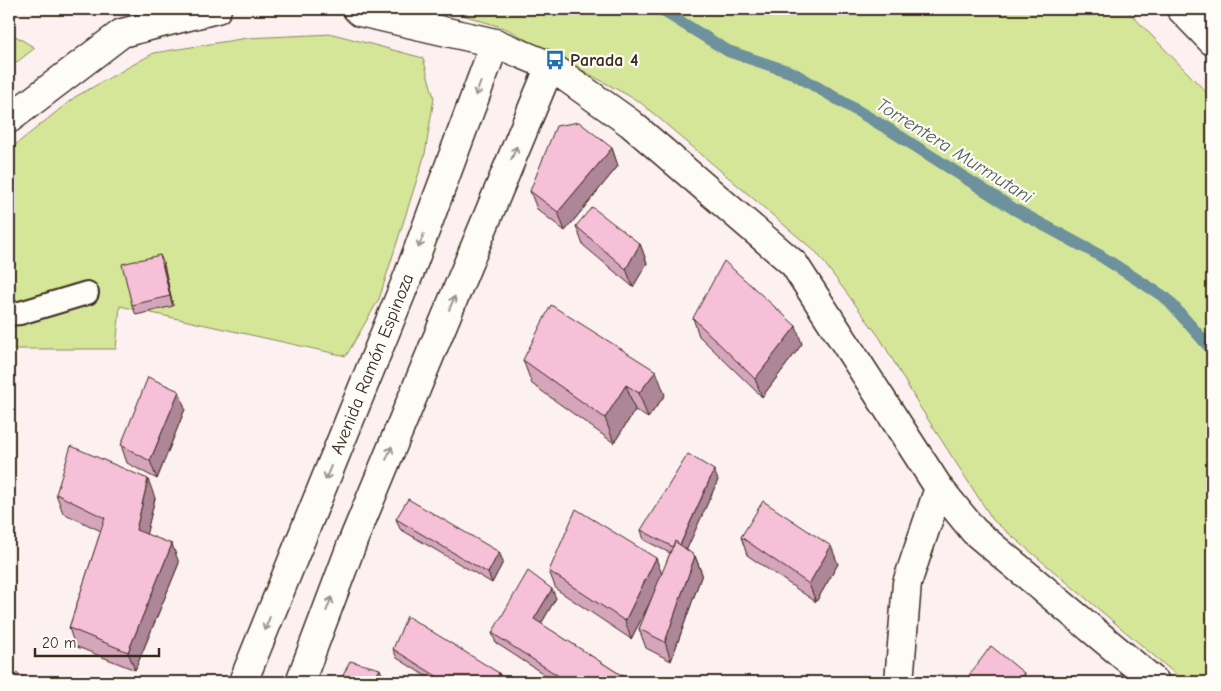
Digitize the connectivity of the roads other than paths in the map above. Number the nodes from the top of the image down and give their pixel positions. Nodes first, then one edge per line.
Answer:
1 (217, 9) edge
2 (357, 9) edge
3 (1181, 9) edge
4 (1212, 42) edge
5 (495, 43) junction
6 (550, 66) junction
7 (9, 118) edge
8 (88, 292) dead end
9 (9, 314) edge
10 (939, 488) junction
11 (243, 682) edge
12 (300, 682) edge
13 (899, 682) edge
14 (1155, 682) edge

1 - 7 street
2 - 5 street
3 - 4 street
5 - 6 street
5 -> 11 street, Avenida Ramón Espinoza
6 - 10 street
12 -> 6 street
8 - 9 lane
10 - 13 street
10 - 14 street

